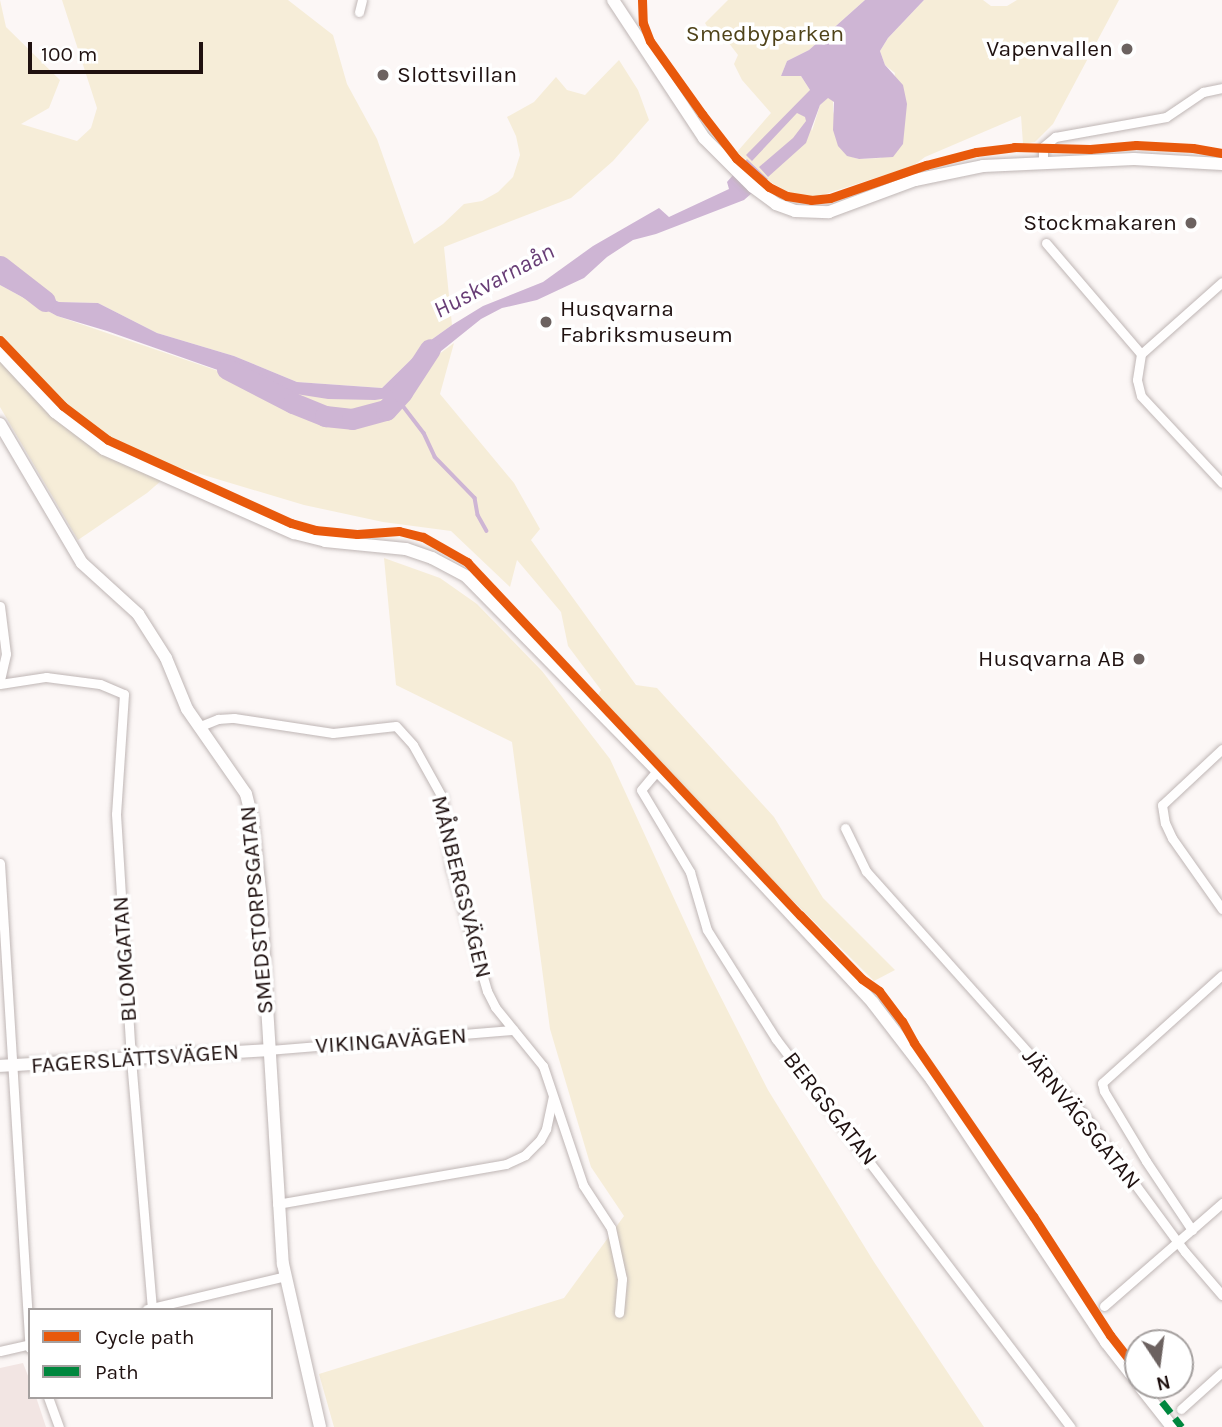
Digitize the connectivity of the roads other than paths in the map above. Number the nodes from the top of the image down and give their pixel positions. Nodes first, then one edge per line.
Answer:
1 (362, 0) edge
2 (616, 6) edge
3 (359, 12) dead end
4 (1222, 88) edge
5 (1043, 163) junction
6 (1222, 164) edge
7 (1046, 243) dead end
8 (1222, 282) edge
9 (0, 353) edge
10 (1141, 354) junction
11 (0, 425) edge
12 (1222, 483) edge
13 (0, 606) edge
14 (0, 682) edge
15 (198, 727) junction
16 (1222, 749) edge
17 (656, 772) junction
18 (845, 828) dead end
19 (0, 863) edge
20 (1222, 909) edge
21 (1222, 975) edge
22 (513, 1030) junction
23 (269, 1050) junction
24 (131, 1059) junction
25 (5, 1066) edge
26 (554, 1095) junction
27 (1222, 1203) edge
28 (277, 1204) junction
29 (1192, 1230) junction
30 (1178, 1241) junction
31 (285, 1276) junction
32 (1222, 1295) edge
33 (1104, 1306) dead end
34 (149, 1308) edge
35 (153, 1308) edge
36 (619, 1313) dead end
37 (28, 1334) edge
38 (28, 1346) edge
39 (0, 1352) edge
40 (1124, 1364) edge
41 (1222, 1372) edge
42 (49, 1399) edge
43 (1151, 1399) edge
44 (1181, 1409) dead end
45 (59, 1427) edge
46 (320, 1427) edge
47 (1070, 1427) edge
48 (1172, 1427) edge

1 - 3 street
2 - 5 street
4 - 5 street
5 - 6 street
7 - 10 street
8 - 10 street
9 - 17 street
10 - 12 street
11 - 15 street, SMEDSTORPSGATAN
13 - 14 street
14 - 24 street, BLOMGATAN
15 - 22 street, MÅNBERGSVÄGEN
15 - 23 street, SMEDSTORPSGATAN
16 - 20 street
17 - 40 street
17 - 47 street, BERGSGATAN
18 - 30 street, JÄRNVÄGSGATAN
19 - 25 street
21 - 29 street
22 - 23 street, VIKINGAVÄGEN
22 - 26 street, MÅNBERGSVÄGEN
23 - 24 street, FAGERSLÄTTSVÄGEN
23 - 28 street, SMEDSTORPSGATAN
24 - 25 street, FAGERSLÄTTSVÄGEN
24 - 34 street, BLOMGATAN
25 - 37 street
26 - 28 street
26 - 36 street, MÅNBERGSVÄGEN
27 - 29 street
28 - 31 street, SMEDSTORPSGATAN
29 - 30 street
30 - 32 street, JÄRNVÄGSGATAN
30 - 33 street
31 - 35 street
31 - 46 street, SMEDSTORPSGATAN
38 - 39 street
41 - 44 street
42 - 45 street
43 - 48 street

